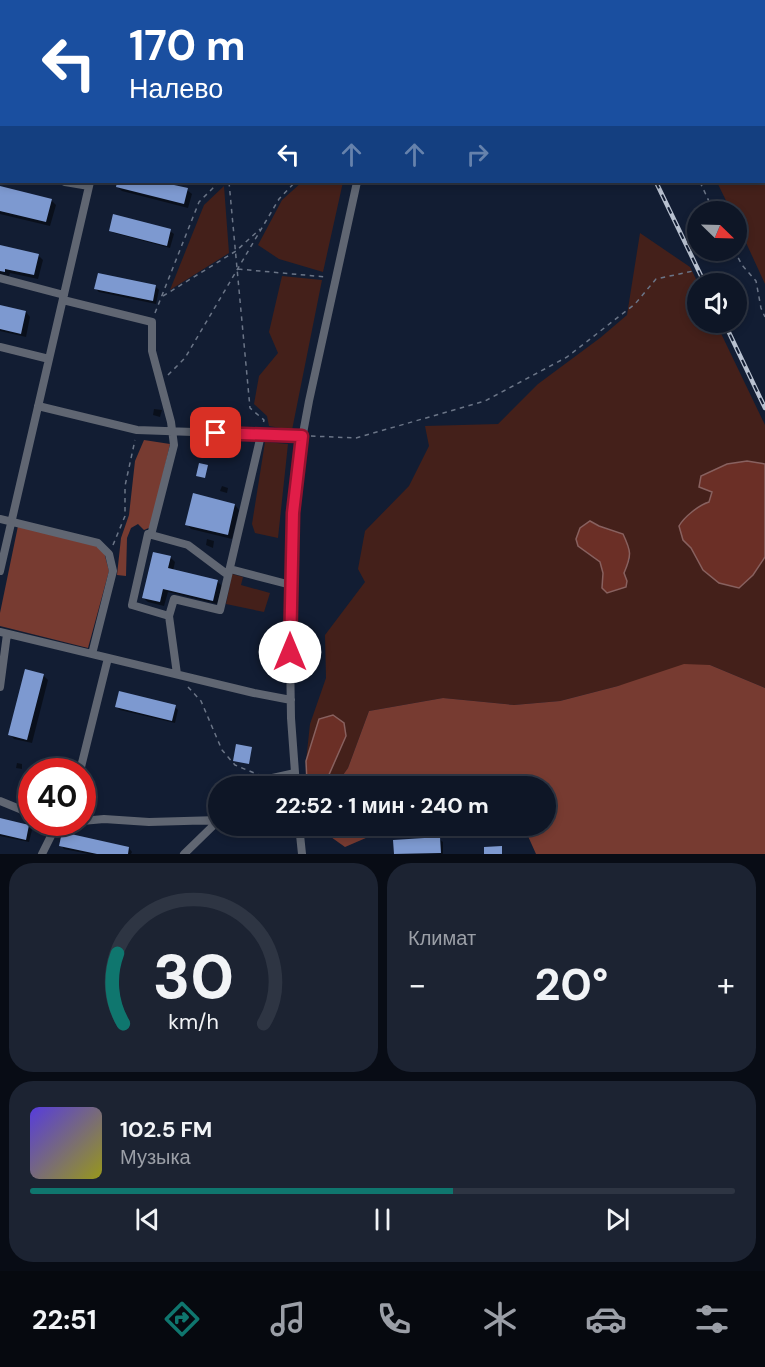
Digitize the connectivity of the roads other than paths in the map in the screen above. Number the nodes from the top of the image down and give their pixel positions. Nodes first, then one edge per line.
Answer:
1 (357, 183) edge
2 (90, 184) edge
3 (0, 278) edge
4 (63, 297) junction
5 (0, 347) edge
6 (49, 359) junction
7 (38, 406) junction
8 (172, 431) junction
9 (261, 435) junction
10 (302, 436) junction
11 (0, 519) edge
12 (12, 521) junction
13 (151, 535) junction
14 (0, 571) edge
15 (229, 572) junction
16 (291, 585) junction
17 (169, 616) junction
18 (3, 633) edge
19 (92, 654) junction
20 (108, 658) junction
21 (177, 674) junction
22 (0, 687) edge
23 (291, 700) junction
24 (83, 758) edge
25 (295, 773) junction
26 (282, 776) edge
27 (295, 776) edge
28 (0, 801) edge
29 (18, 808) edge
30 (96, 820) edge
31 (50, 836) edge
32 (300, 836) edge
33 (42, 854) edge
34 (184, 854) edge
35 (302, 854) edge

1 - 10 street
2 - 4 street
3 - 4 street
4 - 6 street
4 - 8 street
5 - 6 street
6 - 7 street
7 - 8 street
7 - 12 street
8 - 9 street
8 - 13 street
9 - 10 street
9 - 15 street
10 - 16 street
11 - 12 street
12 - 14 street
12 - 19 street
13 - 15 street
13 - 17 street
15 - 16 street
15 - 17 street
16 - 23 street
17 - 21 street
18 - 19 street
18 - 22 street
19 - 20 street
20 - 21 street
20 - 24 street
21 - 23 street
23 - 25 street
25 - 26 street
25 - 27 street
28 - 29 street
30 - 34 street
31 - 33 street
32 - 35 street

